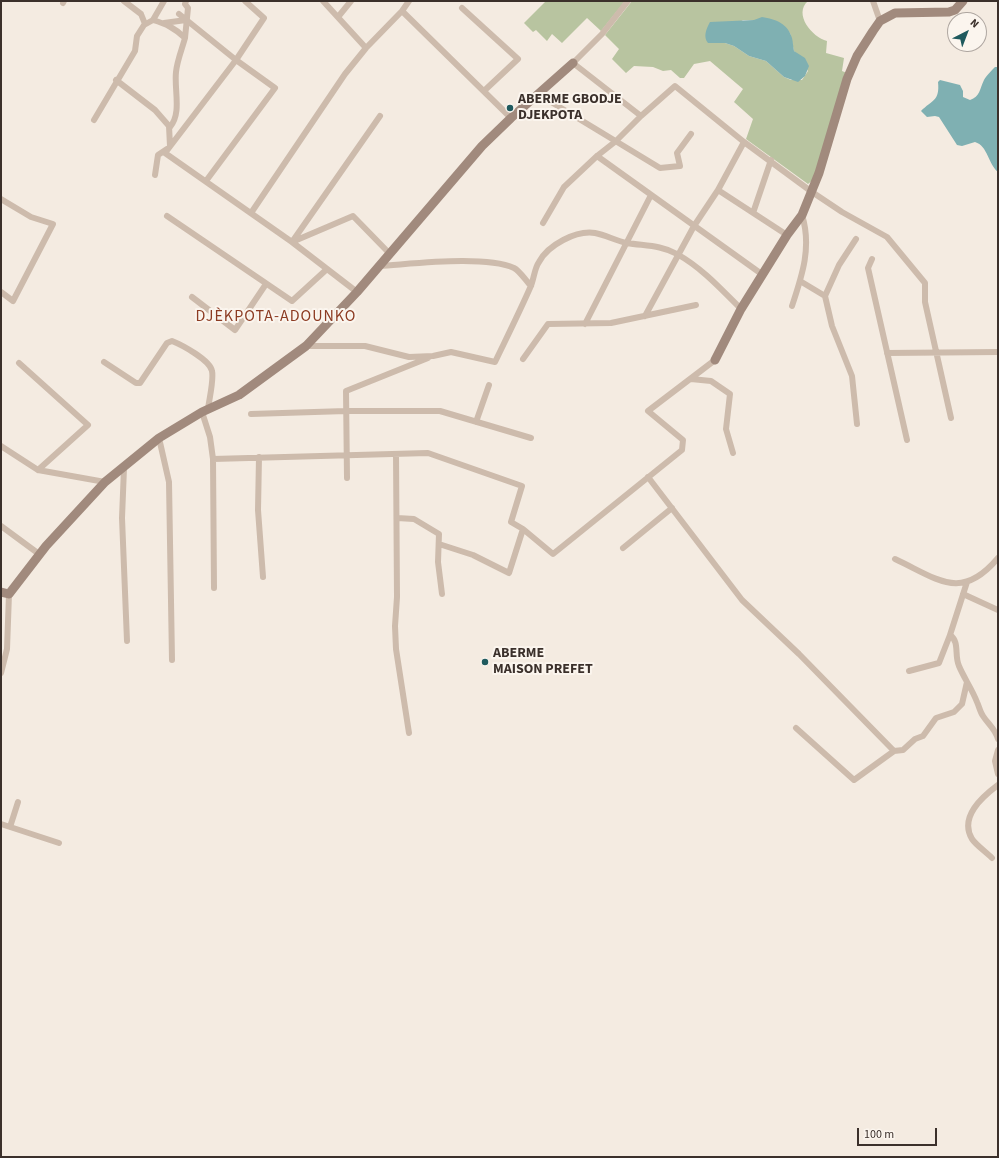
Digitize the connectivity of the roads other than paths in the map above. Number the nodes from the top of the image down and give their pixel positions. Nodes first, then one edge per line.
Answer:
1 (124, 1) edge
2 (164, 1) edge
3 (186, 1) edge
4 (245, 1) edge
5 (323, 1) edge
6 (351, 1) edge
7 (409, 1) edge
8 (628, 1) edge
9 (873, 1) edge
10 (963, 1) edge
11 (462, 8) dead end
12 (402, 11) junction
13 (179, 14) dead end
14 (338, 17) junction
15 (153, 20) junction
16 (186, 20) junction
17 (880, 21) junction
18 (162, 23) junction
19 (145, 24) junction
20 (184, 38) junction
21 (366, 48) junction
22 (236, 60) junction
23 (573, 63) junction
24 (116, 80) junction
25 (485, 90) junction
26 (538, 94) junction
27 (380, 116) dead end
28 (641, 116) junction
29 (511, 118) junction
30 (94, 120) dead end
31 (170, 127) junction
32 (691, 134) dead end
33 (616, 141) junction
34 (744, 142) junction
35 (170, 147) junction
36 (597, 156) junction
37 (771, 160) junction
38 (155, 175) dead end
39 (206, 181) junction
40 (718, 190) junction
41 (812, 192) junction
42 (651, 195) junction
43 (1, 199) edge
44 (251, 213) junction
45 (753, 213) junction
46 (802, 215) junction
47 (167, 216) dead end
48 (543, 223) dead end
49 (694, 226) junction
50 (787, 235) junction
51 (856, 239) dead end
52 (292, 242) junction
53 (626, 243) junction
54 (390, 254) junction
55 (678, 255) junction
56 (872, 259) dead end
57 (380, 266) junction
58 (327, 269) junction
59 (763, 275) junction
60 (800, 281) junction
61 (266, 284) junction
62 (531, 286) junction
63 (1, 292) edge
64 (357, 292) junction
65 (192, 296) dead end
66 (825, 296) junction
67 (696, 305) dead end
68 (792, 306) dead end
69 (741, 309) junction
70 (645, 316) junction
71 (584, 324) junction
72 (306, 346) junction
73 (998, 352) edge
74 (887, 353) junction
75 (936, 353) junction
76 (433, 356) junction
77 (523, 359) dead end
78 (715, 360) joint
79 (104, 362) dead end
80 (19, 363) dead end
81 (691, 379) junction
82 (488, 385) dead end
83 (205, 411) junction
84 (346, 411) junction
85 (251, 414) dead end
86 (951, 418) dead end
87 (476, 422) junction
88 (858, 424) dead end
89 (159, 438) junction
90 (531, 438) dead end
91 (907, 440) dead end
92 (1, 446) edge
93 (733, 453) dead end
94 (396, 454) junction
95 (347, 455) junction
96 (259, 457) junction
97 (213, 459) junction
98 (124, 468) junction
99 (38, 470) junction
100 (347, 478) dead end
101 (648, 478) junction
102 (105, 482) junction
103 (672, 508) junction
104 (397, 518) junction
105 (1, 526) edge
106 (523, 529) junction
107 (439, 544) junction
108 (623, 548) dead end
109 (39, 554) junction
110 (998, 558) edge
111 (895, 559) dead end
112 (263, 577) dead end
113 (967, 582) junction
114 (214, 588) dead end
115 (5, 593) edge
116 (442, 594) dead end
117 (963, 594) junction
118 (998, 610) edge
119 (950, 635) junction
120 (127, 641) dead end
121 (172, 660) dead end
122 (909, 671) dead end
123 (1, 673) edge
124 (966, 682) junction
125 (796, 728) dead end
126 (409, 733) dead end
127 (998, 739) edge
128 (998, 750) edge
129 (894, 751) junction
130 (998, 772) edge
131 (998, 785) edge
132 (18, 802) dead end
133 (1, 824) edge
134 (10, 827) junction
135 (59, 843) dead end
136 (992, 858) dead end

1 - 19 street
2 - 15 street
3 - 16 street
4 - 22 street
5 - 14 street
6 - 14 street
7 - 12 street
8 - 23 street
9 - 17 street
10 - 17 street
11 - 25 street
12 - 21 street
12 - 25 street
13 - 16 street
14 - 21 street
15 - 18 street
15 - 19 street
16 - 18 street
16 - 20 street
16 - 22 street
17 - 41 street
18 - 20 street
19 - 24 street
20 - 31 street
21 - 44 street
22 - 35 street
22 - 39 street
23 - 26 street
23 - 28 street
24 - 30 street
24 - 31 street
25 - 29 street
26 - 29 street
26 - 33 street
27 - 52 street
28 - 33 street
28 - 34 street
29 - 54 street
31 - 35 street
32 - 33 street
33 - 36 street
34 - 37 street
34 - 40 street
35 - 38 street
35 - 39 street
36 - 42 street
36 - 48 street
37 - 41 street
37 - 45 street
39 - 44 street
40 - 45 street
40 - 49 street
41 - 46 street
41 - 75 street
42 - 49 street
42 - 53 street
43 - 63 street
44 - 52 street
45 - 50 street
46 - 50 street
46 - 60 street
47 - 61 street
49 - 55 street
49 - 59 street
50 - 59 street
51 - 66 street
52 - 54 street
52 - 58 street
53 - 55 street
53 - 62 street
53 - 71 street
54 - 57 street
55 - 69 street
55 - 70 street
56 - 74 street
57 - 62 street
57 - 64 street
58 - 61 street
58 - 64 street
59 - 69 street
60 - 66 street
60 - 68 street
61 - 65 street
62 - 76 street
64 - 72 street
66 - 88 street
67 - 70 street
69 - 78 street
70 - 71 street
71 - 77 street
72 - 76 street
72 - 83 street
73 - 75 street
74 - 75 street
74 - 91 street
75 - 86 street
76 - 84 street
78 - 81 street
79 - 83 street
80 - 99 street
81 - 93 street
81 - 101 street
82 - 87 street
83 - 89 street
83 - 97 street
84 - 85 street
84 - 87 street
84 - 95 street
87 - 90 street
89 - 98 street
89 - 121 street
92 - 99 street
94 - 95 street
94 - 104 street
94 - 106 street
95 - 96 street
95 - 100 street
96 - 97 street
96 - 112 street
97 - 114 street
98 - 102 street
98 - 120 street
99 - 102 street
101 - 103 street
101 - 106 street
102 - 109 street
103 - 108 street
103 - 129 street
104 - 107 street
104 - 126 street
105 - 109 street
106 - 107 street
107 - 116 street
109 - 115 street
110 - 113 street
111 - 113 street
113 - 117 street
115 - 123 street
117 - 118 street
117 - 119 street
119 - 122 street
119 - 124 street
124 - 127 street
124 - 129 street
125 - 129 street
128 - 130 street
131 - 136 street
132 - 134 street
133 - 134 street
134 - 135 street

